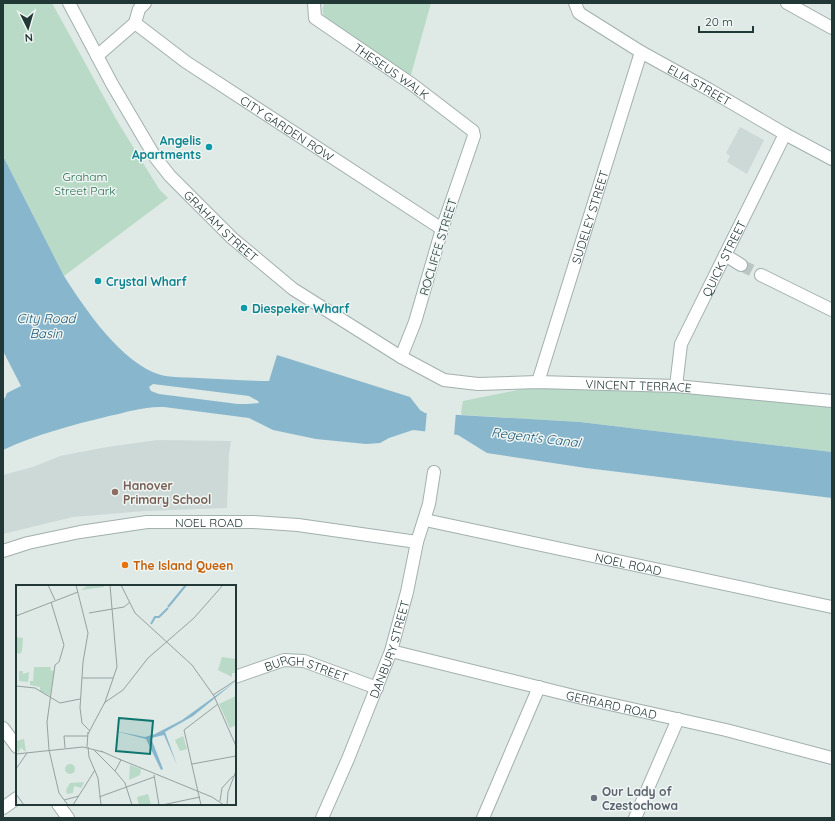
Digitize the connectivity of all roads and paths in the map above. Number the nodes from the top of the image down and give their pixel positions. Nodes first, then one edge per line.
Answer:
1 (69, 3) edge
2 (314, 3) edge
3 (575, 3) edge
4 (787, 3) edge
5 (140, 5) edge
6 (135, 23) junction
7 (832, 28) edge
8 (641, 52) junction
9 (97, 56) junction
10 (785, 134) junction
11 (474, 136) joint
12 (832, 159) edge
13 (442, 229) junction
14 (725, 255) junction
15 (741, 265) tunnel mouth
16 (761, 275) tunnel mouth
17 (832, 310) edge
18 (401, 357) junction
19 (444, 380) joint
20 (538, 382) junction
21 (676, 386) junction
22 (832, 401) edge
23 (434, 472) dead end
24 (425, 520) junction
25 (417, 542) junction
26 (3, 551) edge
27 (832, 607) edge
28 (392, 651) junction
29 (236, 677) edge
30 (539, 687) junction
31 (377, 688) junction
32 (678, 719) junction
33 (3, 728) edge
34 (16, 746) edge
35 (832, 758) edge
36 (16, 799) edge
37 (59, 805) edge
38 (3, 808) edge
39 (68, 818) edge
40 (322, 818) edge
41 (483, 818) edge
42 (635, 818) edge

1 - 9 street, GRAHAM STREET
2 - 11 street, THESEUS WALK
3 - 8 street, ELIA STREET
4 - 7 street
5 - 6 street
6 - 9 street
6 - 13 street, CITY GARDEN ROW
8 - 10 street, ELIA STREET
8 - 20 street, SUDELEY STREET
9 - 18 street, GRAHAM STREET
10 - 12 street, ELIA STREET
10 - 14 street, QUICK STREET
11 - 13 street, ROCLIFFE STREET
13 - 18 street, ROCLIFFE STREET
14 - 15 street
14 - 21 street, QUICK STREET
16 - 17 street
18 - 19 street, GRAHAM STREET
19 - 20 street, VINCENT TERRACE
20 - 21 street, VINCENT TERRACE
21 - 22 street, VINCENT TERRACE
23 - 24 street, DANBURY STREET
24 - 25 street, DANBURY STREET
24 - 27 street, NOEL ROAD
25 - 26 street, NOEL ROAD
25 - 28 street, DANBURY STREET
28 - 30 street, GERRARD ROAD
28 - 31 street, DANBURY STREET
29 - 31 street, BURGH STREET
30 - 32 street, GERRARD ROAD
30 - 41 street
31 - 40 street, DANBURY STREET
32 - 35 street, GERRARD ROAD
32 - 42 street
33 - 34 street
36 - 38 street
37 - 39 street

